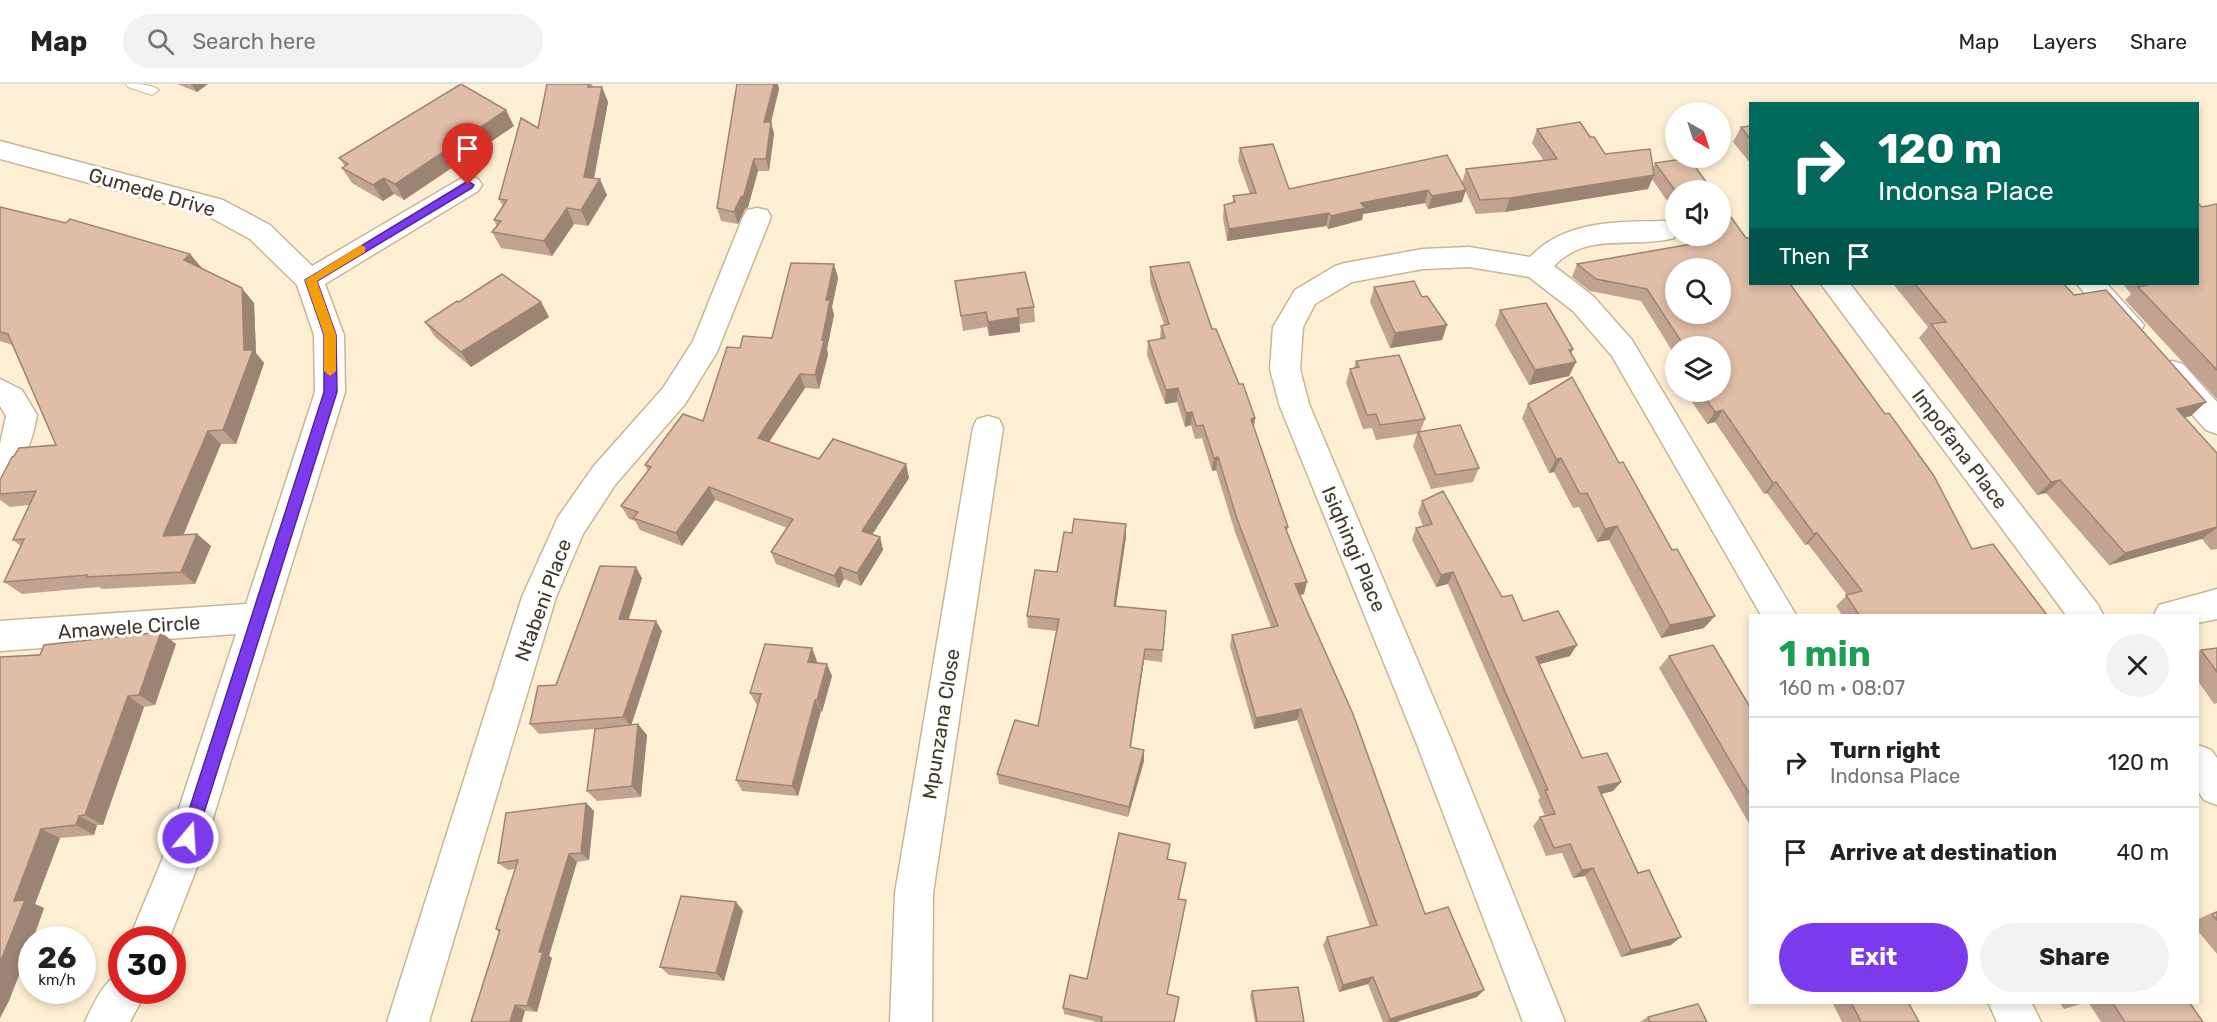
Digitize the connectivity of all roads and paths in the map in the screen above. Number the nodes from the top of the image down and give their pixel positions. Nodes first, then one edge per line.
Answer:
1 (133, 84) edge
2 (152, 90) dead end
3 (0, 150) edge
4 (468, 185) dead end
5 (757, 218) dead end
6 (1664, 231) dead end
7 (1536, 268) junction
8 (310, 280) junction
9 (1835, 285) edge
10 (2092, 285) edge
11 (0, 391) edge
12 (2217, 422) edge
13 (988, 428) dead end
14 (0, 476) edge
15 (2217, 604) edge
16 (1778, 614) edge
17 (2085, 614) edge
18 (2175, 614) edge
19 (258, 618) junction
20 (0, 636) edge
21 (2199, 763) edge
22 (2217, 788) edge
23 (154, 926) edge
24 (118, 1004) edge
25 (2009, 1004) edge
26 (106, 1022) edge
27 (408, 1022) edge
28 (911, 1022) edge
29 (1544, 1022) edge
30 (2020, 1022) edge

1 - 2 lane
3 - 8 street, Gumede Drive
4 - 8 street
5 - 27 street, Ntabeni Place
6 - 7 street
7 - 16 street, Isiqhingi Place
7 - 29 street, Isiqhingi Place
8 - 19 street, Gumede Drive
9 - 17 street, Impofana Place
10 - 12 street
11 - 14 street
13 - 28 street, Mpunzana Close
15 - 18 street
19 - 20 street, Amawele Circle
19 - 23 street, Gumede Drive
21 - 22 street
24 - 26 street
25 - 30 street

